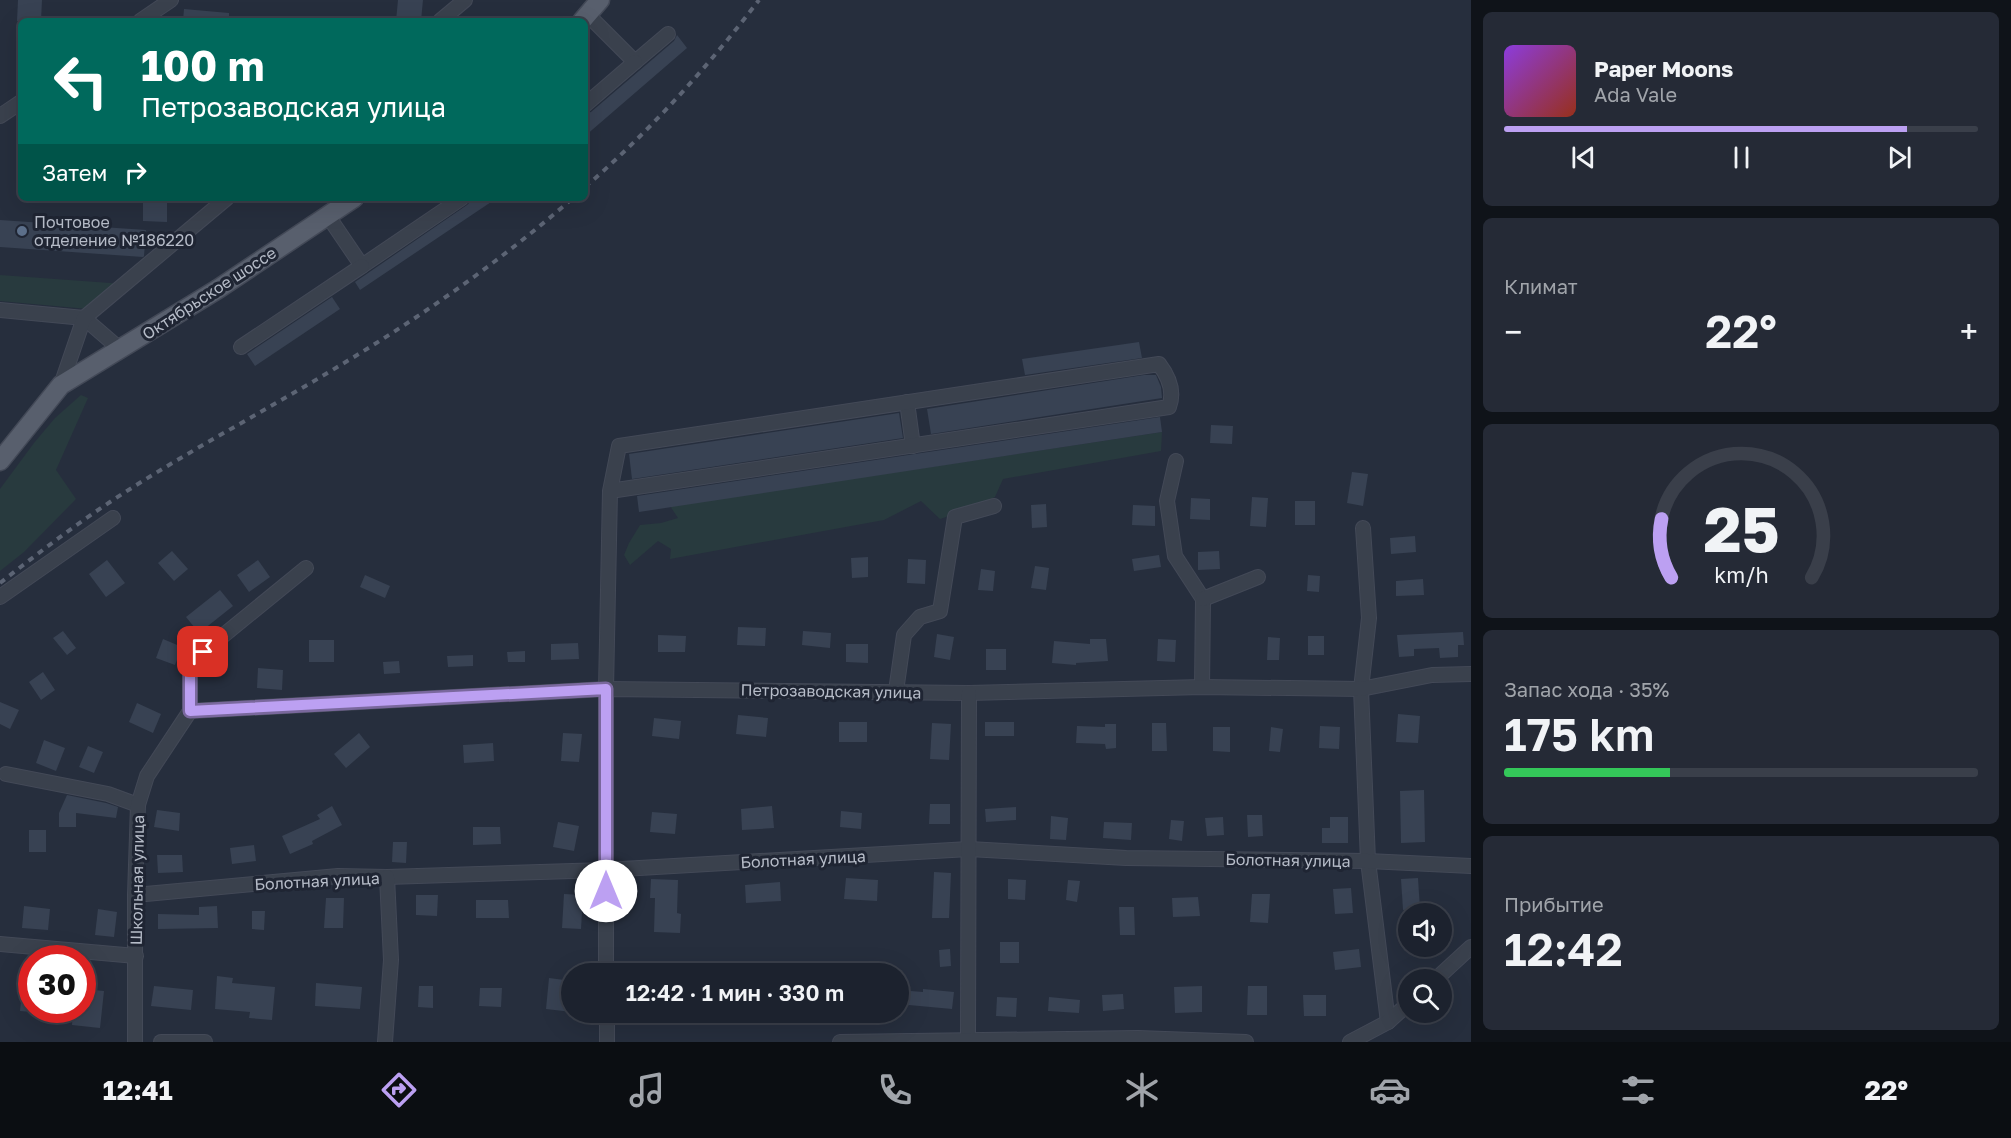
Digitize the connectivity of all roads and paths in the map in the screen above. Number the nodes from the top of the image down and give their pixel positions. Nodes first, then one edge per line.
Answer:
1 (171, 0) edge
2 (465, 0) edge
3 (600, 0) edge
4 (144, 18) edge
5 (444, 18) edge
6 (585, 18) edge
7 (588, 21) edge
8 (668, 34) dead end
9 (635, 62) junction
10 (588, 102) edge
11 (18, 104) edge
12 (0, 116) edge
13 (223, 201) edge
14 (350, 201) edge
15 (458, 201) edge
16 (328, 216) junction
17 (362, 266) junction
18 (0, 310) edge
19 (84, 318) junction
20 (241, 347) dead end
21 (121, 350) junction
22 (61, 385) junction
23 (907, 402) junction
24 (913, 446) junction
25 (0, 461) edge
26 (1176, 461) dead end
27 (610, 492) junction
28 (994, 506) dead end
29 (112, 518) dead end
30 (1363, 528) dead end
31 (306, 568) dead end
32 (1258, 577) dead end
33 (0, 597) edge
34 (1203, 599) junction
35 (1471, 674) edge
36 (1202, 687) junction
37 (606, 689) junction
38 (1361, 689) junction
39 (896, 692) junction
40 (969, 693) junction
41 (190, 711) junction
42 (6, 774) dead end
43 (138, 805) junction
44 (969, 849) junction
45 (1368, 861) junction
46 (1471, 866) edge
47 (605, 870) junction
48 (387, 877) junction
49 (135, 895) junction
50 (0, 944) edge
51 (1471, 947) edge
52 (136, 956) junction
53 (606, 963) edge
54 (1447, 969) edge
55 (1398, 1013) edge
56 (1388, 1022) junction
57 (607, 1023) edge
58 (1138, 1040) edge
59 (968, 1041) edge
60 (135, 1042) edge
61 (161, 1042) edge
62 (205, 1042) edge
63 (385, 1042) edge
64 (607, 1042) edge
65 (840, 1042) edge
66 (1245, 1042) edge
67 (1350, 1042) edge

1 - 4 street
2 - 5 street
3 - 6 main road
7 - 9 street
8 - 9 street
9 - 10 street
11 - 12 street
13 - 19 street
14 - 16 main road, Октябрьское шоссе
15 - 17 street
16 - 17 street
16 - 21 main road, Октябрьское шоссе
17 - 20 street
18 - 19 street
19 - 21 street
19 - 22 street, Октябрьское шоссе
21 - 22 main road, Октябрьское шоссе
22 - 25 main road, Октябрьское шоссе
23 - 24 street
23 - 24 street
23 - 27 street
24 - 27 street
26 - 34 street
27 - 37 street
28 - 39 street
29 - 33 street
30 - 38 street
31 - 41 street
32 - 34 street
34 - 36 street
35 - 38 street, Петрозаводская улица
36 - 38 street, Петрозаводская улица
36 - 40 street, Петрозаводская улица
37 - 39 street, Петрозаводская улица
37 - 41 street, Петрозаводская улица
37 - 47 street
38 - 45 street
39 - 40 street, Петрозаводская улица
40 - 44 street
41 - 43 street, Школьная улица
42 - 43 street
43 - 49 street, Школьная улица
44 - 45 street, Болотная улица
44 - 47 street, Болотная улица
44 - 59 street
45 - 46 street, Болотная улица
45 - 56 street
47 - 48 street, Болотная улица
47 - 53 street
48 - 49 street, Болотная улица
48 - 63 street
49 - 52 street, Школьная улица
50 - 52 street
51 - 54 street
52 - 60 street, Школьная улица
55 - 56 street
56 - 67 street
57 - 64 street
58 - 59 street
58 - 66 street
59 - 65 street
61 - 62 street

